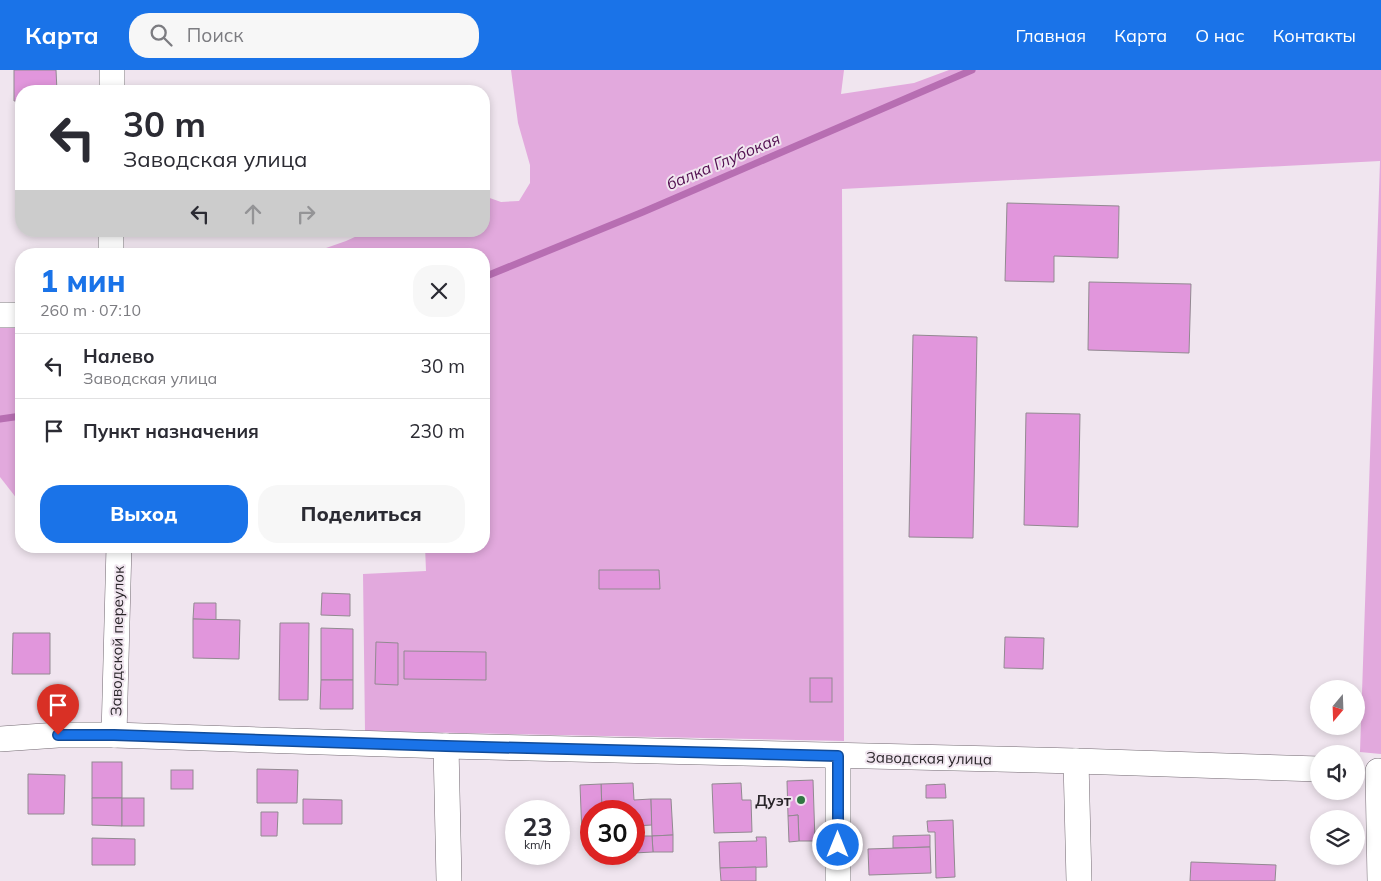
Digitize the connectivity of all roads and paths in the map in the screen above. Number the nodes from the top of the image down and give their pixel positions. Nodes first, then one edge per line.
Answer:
1 (112, 70) edge
2 (112, 85) edge
3 (0, 315) edge
4 (15, 315) edge
5 (119, 553) edge
6 (114, 735) junction
7 (0, 739) edge
8 (446, 746) junction
9 (838, 756) junction
10 (1076, 760) junction
11 (1310, 769) edge
12 (1372, 770) edge
13 (449, 881) edge
14 (838, 881) edge
15 (1079, 881) edge
16 (1380, 881) edge

1 - 2 street
3 - 4 street
5 - 6 street, Заводской переулок
6 - 7 street, Заводская улица
6 - 8 street, Заводская улица
8 - 9 street, Заводская улица
8 - 13 street
9 - 10 street, Заводская улица
9 - 14 street
10 - 11 street, Заводская улица
10 - 15 street
12 - 16 street

